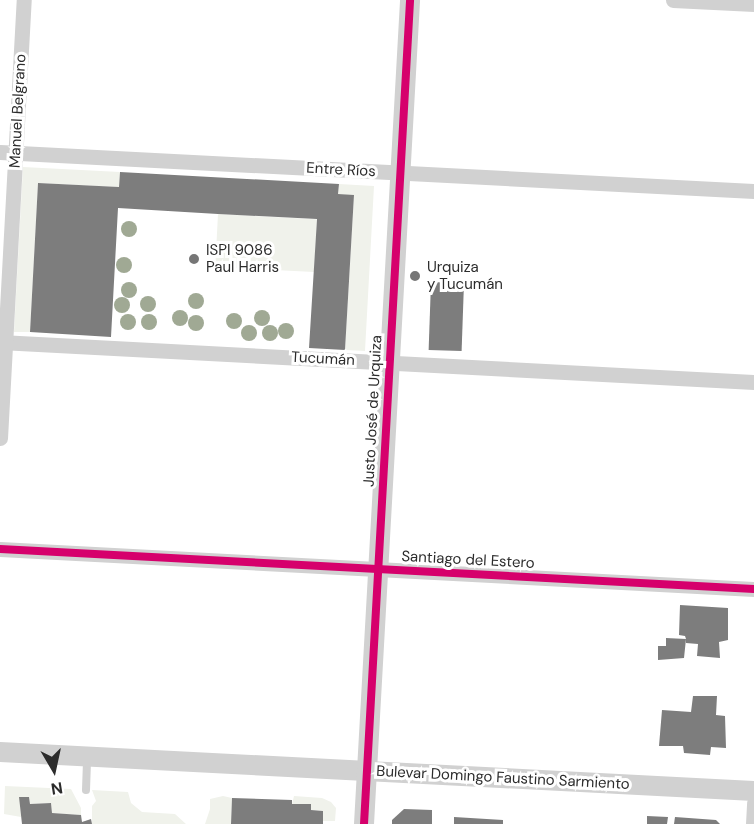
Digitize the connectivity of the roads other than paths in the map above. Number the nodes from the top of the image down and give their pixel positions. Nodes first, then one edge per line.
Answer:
1 (24, 0) edge
2 (410, 0) edge
3 (673, 0) edge
4 (754, 4) edge
5 (8, 153) edge
6 (400, 173) junction
7 (754, 191) edge
8 (3, 343) edge
9 (389, 363) junction
10 (754, 382) edge
11 (0, 438) edge
12 (0, 549) edge
13 (378, 569) junction
14 (754, 589) edge
15 (0, 752) edge
16 (87, 757) junction
17 (367, 771) junction
18 (87, 790) dead end
19 (754, 792) edge
20 (754, 802) edge
21 (364, 824) edge
22 (753, 824) edge

1 - 5 street, Manuel Belgrano
2 - 6 street, Justo José de Urquiza
3 - 4 street
5 - 6 street, Entre Ríos
5 - 8 street, Manuel Belgrano
6 - 7 street, Entre Ríos
6 - 9 street, Justo José de Urquiza
8 - 9 street, Tucumán
8 - 11 street, Manuel Belgrano
9 - 10 street, Tucumán
9 - 13 street, Justo José de Urquiza
12 - 13 street, Santiago del Estero
13 - 14 street, Santiago del Estero
13 - 17 street, Justo José de Urquiza
15 - 16 street, Bulevar Domingo Faustino Sarmiento
16 - 17 street, Bulevar Domingo Faustino Sarmiento
16 - 18 lane
17 - 19 street, Bulevar Domingo Faustino Sarmiento
17 - 21 street, Justo José de Urquiza
20 - 22 street

